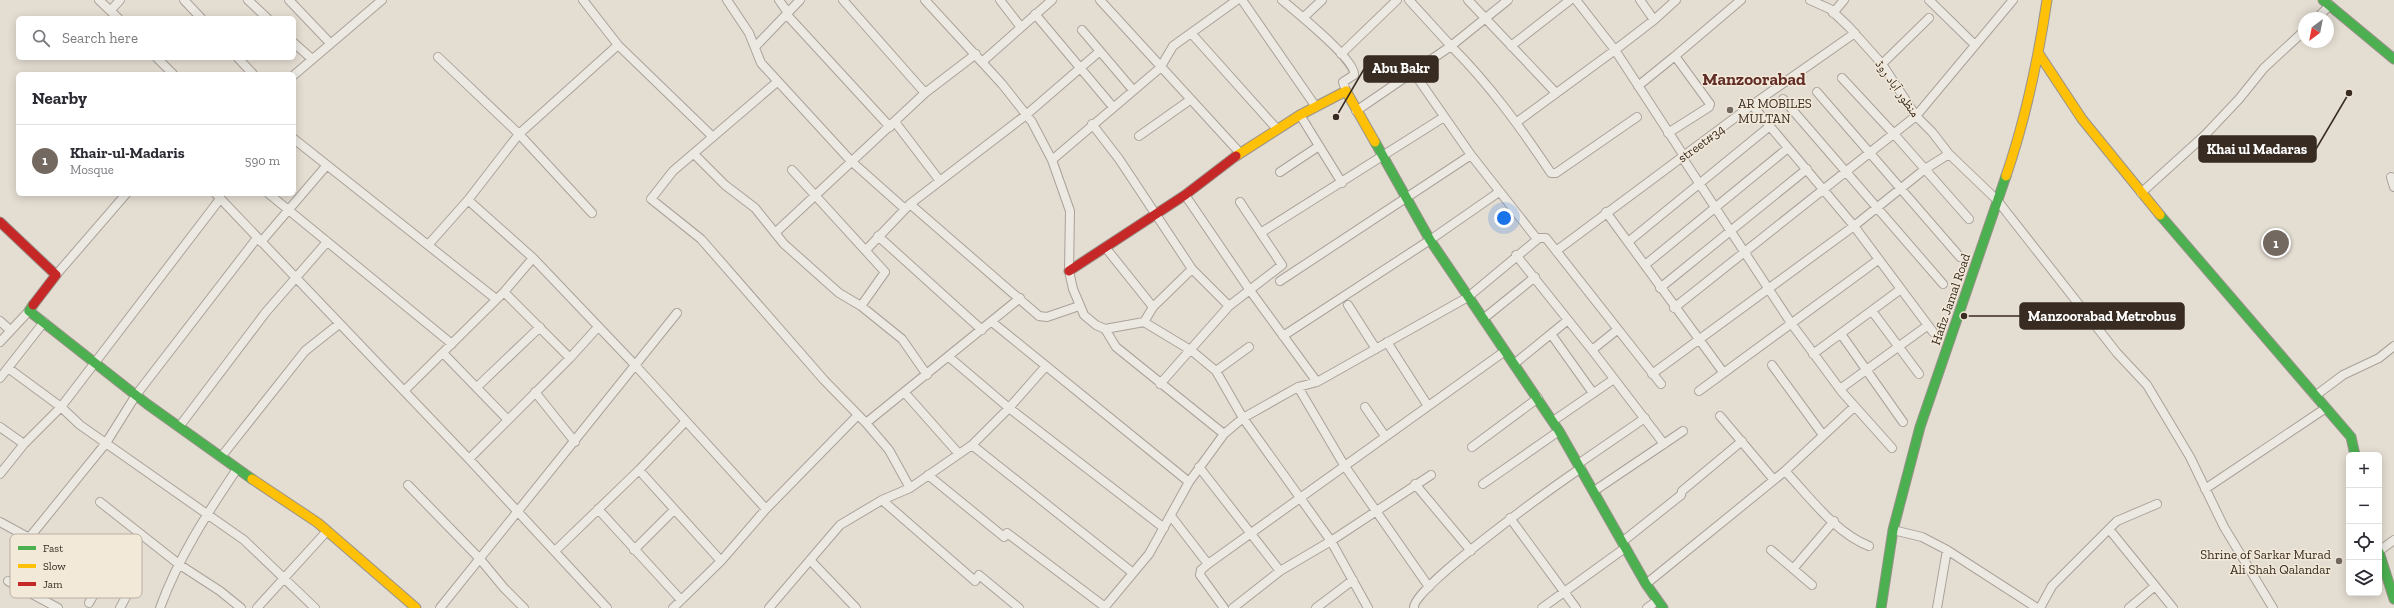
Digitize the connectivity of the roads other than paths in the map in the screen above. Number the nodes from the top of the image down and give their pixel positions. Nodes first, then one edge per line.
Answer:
1 (99, 0) edge
2 (120, 0) edge
3 (184, 0) edge
4 (248, 0) edge
5 (289, 0) edge
6 (382, 0) edge
7 (583, 0) edge
8 (726, 0) edge
9 (778, 0) edge
10 (800, 0) edge
11 (843, 0) edge
12 (925, 0) edge
13 (1000, 0) edge
14 (1052, 0) edge
15 (1100, 0) edge
16 (1237, 0) edge
17 (1242, 0) edge
18 (1282, 0) edge
19 (1322, 0) edge
20 (1397, 0) edge
21 (1409, 0) edge
22 (1468, 0) edge
23 (1508, 0) edge
24 (1570, 0) edge
25 (1576, 0) edge
26 (1640, 0) edge
27 (1676, 0) edge
28 (1741, 0) edge
29 (1810, 0) edge
30 (1844, 0) edge
31 (2013, 0) edge
32 (2047, 0) edge
33 (1932, 1) edge
34 (2326, 3) edge
35 (111, 10) junction
36 (2321, 12) edge
37 (1833, 13) junction
38 (787, 14) junction
39 (1035, 14) junction
40 (116, 16) edge
41 (199, 16) edge
42 (265, 16) edge
43 (1304, 17) junction
44 (1929, 18) dead end
45 (1486, 19) junction
46 (1654, 20) junction
47 (1020, 26) junction
48 (1082, 30) dead end
49 (1191, 33) junction
50 (1855, 33) junction
51 (2298, 37) edge
52 (330, 43) junction
53 (296, 45) edge
54 (618, 45) junction
55 (1975, 45) junction
56 (1452, 46) junction
57 (1511, 46) junction
58 (755, 47) junction
59 (1615, 50) junction
60 (1100, 51) junction
61 (976, 54) junction
62 (1341, 54) junction
63 (2039, 54) junction
64 (1676, 56) junction
65 (438, 57) dead end
66 (312, 59) junction
67 (2394, 59) edge
68 (159, 60) edge
69 (240, 60) edge
70 (982, 62) junction
71 (1882, 64) junction
72 (1080, 68) junction
73 (1160, 68) junction
74 (171, 72) edge
75 (251, 72) edge
76 (296, 73) edge
77 (1414, 73) junction
78 (1842, 78) dead end
79 (777, 82) junction
80 (1638, 86) junction
81 (1133, 90) junction
82 (1346, 91) junction
83 (1817, 92) dead end
84 (926, 93) junction
85 (1556, 93) junction
86 (1783, 99) dead end
87 (1190, 100) junction
88 (1752, 104) junction
89 (1112, 107) junction
90 (1316, 107) junction
91 (1356, 111) junction
92 (1026, 115) junction
93 (1300, 115) junction
94 (1916, 116) junction
95 (1444, 117) junction
96 (1637, 117) dead end
97 (1517, 122) junction
98 (1092, 124) junction
99 (893, 125) junction
100 (1770, 126) junction
101 (1277, 130) junction
102 (1668, 133) junction
103 (519, 134) junction
104 (1894, 134) junction
105 (712, 136) junction
106 (1139, 136) dead end
107 (296, 141) edge
108 (1319, 146) junction
109 (1788, 148) junction
110 (1240, 153) junction
111 (1870, 153) junction
112 (694, 154) junction
113 (1949, 154) junction
114 (1471, 155) junction
115 (1383, 157) junction
116 (1683, 157) junction
117 (1052, 160) junction
118 (851, 161) junction
119 (327, 165) junction
120 (1806, 169) junction
121 (1925, 169) junction
122 (792, 170) dead end
123 (1280, 172) dead end
124 (1847, 172) junction
125 (2391, 177) dead end
126 (940, 181) junction
127 (1342, 182) junction
128 (1700, 185) junction
129 (2394, 186) edge
130 (1900, 188) junction
131 (1824, 191) junction
132 (1499, 192) junction
133 (2141, 193) junction
134 (815, 195) junction
135 (1185, 195) junction
136 (124, 196) edge
137 (218, 196) edge
138 (271, 196) edge
139 (1406, 197) junction
140 (468, 200) junction
141 (1997, 200) junction
142 (1240, 202) dead end
143 (907, 207) junction
144 (1876, 207) junction
145 (1716, 208) junction
146 (288, 210) junction
147 (1606, 212) junction
148 (592, 213) dead end
149 (1155, 214) junction
150 (1969, 220) dead end
151 (0, 222) edge
152 (1854, 226) junction
153 (1730, 231) junction
154 (1262, 232) junction
155 (775, 233) junction
156 (878, 236) junction
157 (1537, 239) junction
158 (259, 240) junction
159 (1430, 240) junction
160 (327, 242) junction
161 (1628, 242) junction
162 (430, 244) junction
163 (1105, 247) junction
164 (866, 250) junction
165 (1556, 251) junction
166 (1744, 252) junction
167 (1516, 255) junction
168 (1960, 257) dead end
169 (533, 258) junction
170 (1878, 260) junction
171 (1644, 265) junction
172 (1192, 269) junction
173 (1069, 271) junction
174 (56, 275) junction
175 (1535, 277) junction
176 (296, 279) junction
177 (1280, 281) dead end
178 (1943, 284) dead end
179 (1660, 288) junction
180 (1769, 288) junction
181 (1248, 289) junction
182 (1901, 289) junction
183 (504, 292) junction
184 (1468, 297) junction
185 (1020, 298) junction
186 (496, 299) junction
187 (1348, 305) dead end
188 (861, 306) junction
189 (1079, 306) junction
190 (1229, 306) junction
191 (1153, 307) junction
192 (1674, 308) junction
193 (29, 311) junction
194 (1872, 311) junction
195 (677, 313) dead end
196 (1483, 319) junction
197 (1568, 320) junction
198 (0, 321) edge
199 (44, 322) junction
200 (992, 322) junction
201 (1144, 322) junction
202 (339, 324) junction
203 (1791, 324) junction
204 (540, 327) junction
205 (598, 327) junction
206 (1105, 329) junction
207 (10, 330) junction
208 (982, 330) junction
209 (1617, 330) junction
210 (1551, 334) junction
211 (1841, 334) junction
212 (1283, 336) junction
213 (1699, 339) junction
214 (0, 342) edge
215 (1387, 342) junction
216 (452, 344) junction
217 (1898, 346) junction
218 (2394, 346) edge
219 (1249, 347) dead end
220 (1376, 349) junction
221 (1592, 350) junction
222 (1192, 351) junction
223 (1505, 351) junction
224 (443, 353) junction
225 (1813, 354) junction
226 (949, 357) junction
227 (570, 358) junction
228 (95, 363) junction
229 (1514, 364) junction
230 (635, 365) junction
231 (1772, 365) dead end
232 (1046, 366) junction
233 (8, 368) junction
234 (1867, 370) junction
235 (1216, 371) junction
236 (1723, 372) junction
237 (1652, 374) junction
238 (1919, 374) dead end
239 (927, 375) junction
240 (0, 378) edge
241 (1614, 379) junction
242 (1317, 382) junction
243 (1160, 384) junction
244 (1661, 384) dead end
245 (476, 387) junction
246 (1298, 387) junction
247 (1840, 389) junction
248 (404, 391) junction
249 (1698, 391) dead end
250 (535, 392) junction
251 (905, 393) junction
252 (1593, 393) junction
253 (136, 395) junction
254 (2315, 396) junction
255 (1538, 398) junction
256 (1428, 406) junction
257 (61, 407) junction
258 (1365, 407) dead end
259 (1854, 407) junction
260 (1009, 408) junction
261 (2326, 408) junction
262 (858, 415) junction
263 (1720, 416) dead end
264 (1243, 418) junction
265 (1645, 418) junction
266 (508, 420) junction
267 (686, 421) junction
268 (1553, 421) junction
269 (1904, 422) dead end
270 (866, 423) junction
271 (0, 427) edge
272 (179, 427) junction
273 (1559, 431) junction
274 (1683, 431) dead end
275 (1224, 434) junction
276 (1823, 435) junction
277 (1385, 436) junction
278 (1742, 441) junction
279 (575, 442) junction
280 (106, 443) junction
281 (24, 444) junction
282 (972, 444) junction
283 (1664, 444) junction
284 (1472, 447) dead end
285 (1892, 448) dead end
286 (2354, 452) edge
287 (959, 454) junction
288 (221, 457) junction
289 (469, 459) junction
290 (1344, 465) junction
291 (1580, 466) junction
292 (1199, 467) junction
293 (237, 469) junction
294 (639, 470) junction
295 (1785, 471) junction
296 (0, 474) edge
297 (928, 475) junction
298 (1431, 475) dead end
299 (1774, 480) junction
300 (1189, 482) junction
301 (1415, 484) junction
302 (1483, 484) dead end
303 (408, 486) dead end
304 (910, 488) junction
305 (2205, 489) junction
306 (1594, 491) junction
307 (1301, 498) junction
308 (882, 500) junction
309 (100, 502) dead end
310 (2157, 504) dead end
311 (766, 509) junction
312 (598, 510) junction
313 (674, 510) junction
314 (1375, 510) junction
315 (519, 512) junction
316 (207, 513) junction
317 (1171, 516) junction
318 (1510, 518) junction
319 (1834, 521) junction
320 (0, 522) edge
321 (1164, 528) junction
322 (2109, 529) junction
323 (1893, 530) junction
324 (327, 531) junction
325 (1250, 533) junction
326 (22, 534) edge
327 (32, 534) edge
328 (141, 534) edge
329 (142, 535) edge
330 (2394, 540) edge
331 (1331, 541) junction
332 (1624, 545) junction
333 (1869, 546) dead end
334 (634, 550) junction
335 (1771, 550) dead end
336 (1947, 550) junction
337 (2382, 550) edge
338 (555, 551) junction
339 (1471, 551) junction
340 (480, 559) junction
341 (810, 560) junction
342 (2382, 560) edge
343 (721, 561) junction
344 (1208, 564) junction
345 (180, 565) junction
346 (1793, 568) junction
347 (1280, 571) junction
348 (1133, 573) junction
349 (282, 578) junction
350 (1353, 580) junction
351 (1646, 584) junction
352 (1812, 585) dead end
353 (2155, 586) junction
354 (1429, 587) junction
355 (1564, 592) junction
356 (39, 598) edge
357 (92, 598) edge
358 (124, 598) edge
359 (2394, 599) edge
360 (681, 600) junction
361 (89, 603) dead end
362 (1660, 604) edge
363 (1105, 607) edge
364 (58, 608) edge
365 (120, 608) edge
366 (160, 608) edge
367 (240, 608) edge
368 (257, 608) edge
369 (315, 608) edge
370 (416, 608) edge
371 (440, 608) edge
372 (524, 608) edge
373 (607, 608) edge
374 (673, 608) edge
375 (769, 608) edge
376 (856, 608) edge
377 (1019, 608) edge
378 (1224, 608) edge
379 (1233, 608) edge
380 (1316, 608) edge
381 (1368, 608) edge
382 (1414, 608) edge
383 (1542, 608) edge
384 (1576, 608) edge
385 (1647, 608) edge
386 (1881, 608) edge
387 (1938, 608) edge
388 (2038, 608) edge
389 (2129, 608) edge
390 (2173, 608) edge
391 (2273, 608) edge

1 - 35 street
2 - 35 street
3 - 41 street
4 - 42 street
5 - 52 street
6 - 52 street
7 - 54 street
8 - 58 street
9 - 38 street
10 - 38 street
11 - 84 street
12 - 61 street
13 - 47 street
14 - 39 street
15 - 73 street
16 - 49 street
17 - 90 street
18 - 43 street
19 - 43 street
20 - 62 street
21 - 56 street
22 - 45 street
23 - 45 street
24 - 57 street
25 - 59 street
26 - 46 street
27 - 46 street
28 - 64 street
29 - 37 street, منظور آباد روڈ
30 - 37 street
31 - 55 street
32 - 63 street, Hafiz Jamal Road
33 - 55 street
34 - 36 street
34 - 67 street
35 - 40 street
37 - 50 street, منظور آباد روڈ
38 - 58 street
38 - 99 street
39 - 47 street
39 - 72 street
43 - 62 street
44 - 71 street
45 - 56 street
45 - 57 street
46 - 59 street
47 - 70 street
48 - 60 street
49 - 73 street
49 - 101 street
50 - 71 street, منظور آباد روڈ
50 - 88 street, street#34
51 - 133 street
52 - 66 street
53 - 66 street
54 - 103 street
54 - 105 street
55 - 94 street
56 - 77 street
56 - 97 street
57 - 85 street
58 - 79 street
59 - 80 street
59 - 85 street
60 - 72 street
60 - 81 street
61 - 70 street
61 - 84 street
62 - 82 street
63 - 133 street
63 - 141 street, Hafiz Jamal Road
64 - 80 street
64 - 102 street
65 - 103 street
66 - 76 street
68 - 74 street
69 - 75 street
70 - 92 street
71 - 94 street, منظور آباد روڈ
72 - 89 street
72 - 92 street
73 - 81 street
73 - 87 street
77 - 91 street
77 - 95 street
78 - 104 street
79 - 105 street
79 - 118 street
80 - 102 street
81 - 89 street
82 - 90 street
82 - 91 street
83 - 111 street
84 - 99 street
85 - 97 street
86 - 124 street
87 - 106 street
87 - 110 street
88 - 100 street
88 - 116 street, street#34
89 - 98 street
90 - 93 street
91 - 115 street
92 - 117 street
92 - 126 street
93 - 101 street
93 - 108 street
94 - 104 street
94 - 113 street, منظور آباد روڈ
95 - 114 street
95 - 115 street
96 - 97 street
98 - 117 street
98 - 149 street
99 - 118 street
99 - 126 street
100 - 109 street
100 - 128 street
101 - 110 street
102 - 116 street
103 - 140 street
103 - 148 street
104 - 111 street
104 - 121 street
105 - 112 street
107 - 119 street
108 - 123 street
108 - 127 street
109 - 120 street
109 - 145 street
110 - 135 street
111 - 124 street
111 - 130 street
112 - 155 street
112 - 262 street
113 - 121 street
113 - 141 street, منظور آباد روڈ
114 - 132 street
114 - 139 street
115 - 127 street
115 - 139 street
116 - 128 street
116 - 147 street, street#34
117 - 173 street
118 - 134 street
118 - 143 street
119 - 146 street
119 - 162 street
120 - 131 street
120 - 153 street
121 - 130 street
121 - 150 street
122 - 134 street
124 - 131 street
124 - 144 street
125 - 129 street
126 - 143 street
127 - 154 street
128 - 145 street
128 - 161 street
130 - 144 street
130 - 168 street
131 - 152 street
131 - 166 street
132 - 157 street
132 - 159 street
133 - 254 street
134 - 155 street
134 - 164 street
135 - 149 street
135 - 181 street
136 - 174 street
137 - 158 street
137 - 228 street
138 - 146 street
139 - 159 street
139 - 177 street
140 - 162 street
140 - 169 street
141 - 305 street, منظور آباد روڈ
141 - 323 street, Hafiz Jamal Road
142 - 154 street
143 - 156 street
143 - 185 street
144 - 152 street
144 - 178 street
145 - 153 street
145 - 171 street
146 - 158 street
146 - 160 street
147 - 161 street
147 - 165 street, street#34
149 - 163 street
149 - 172 street
151 - 174 street
152 - 170 street
152 - 180 street
153 - 166 street
153 - 179 street
154 - 181 street
155 - 188 street
156 - 164 street
156 - 208 street
157 - 165 street
157 - 167 street
158 - 176 street
158 - 253 street
159 - 184 street
159 - 212 street
160 - 176 street
160 - 216 street
161 - 171 street
162 - 186 street
163 - 173 street
163 - 191 street
164 - 188 street
165 - 209 street
166 - 180 street
166 - 192 street
167 - 175 street
167 - 184 street
169 - 183 street
169 - 205 street
170 - 182 street
170 - 203 street
171 - 179 street
172 - 190 street
172 - 191 street
173 - 189 street
174 - 193 street
175 - 196 street
175 - 197 street
176 - 202 street
176 - 272 street
179 - 192 street
180 - 203 street
180 - 213 street
181 - 190 street
181 - 212 street
182 - 194 street
182 - 217 street
183 - 186 street
183 - 204 street
184 - 196 street
184 - 215 street
185 - 189 street
185 - 200 street
186 - 216 street
187 - 220 street
188 - 239 street
189 - 206 street
190 - 222 street
191 - 201 street
192 - 213 street
193 - 199 street
193 - 207 street
194 - 211 street
194 - 217 street
195 - 230 street
196 - 223 street
197 - 210 street
197 - 221 street
198 - 207 street
199 - 228 street
199 - 233 street
200 - 208 street
200 - 232 street
201 - 206 street
201 - 222 street
202 - 248 street
202 - 288 street
203 - 225 street
203 - 236 street
204 - 227 street
204 - 245 street
205 - 227 street
205 - 230 street
206 - 243 street
207 - 214 street
208 - 226 street
209 - 221 street
209 - 237 street
210 - 229 street
210 - 252 street
211 - 225 street
211 - 234 street
212 - 242 street
213 - 236 street
213 - 237 street
215 - 220 street
215 - 256 street
216 - 224 street
217 - 234 street
217 - 238 street
218 - 254 street
219 - 235 street
220 - 242 street
221 - 241 street
222 - 235 street
222 - 243 street
223 - 229 street
223 - 256 street
224 - 245 street
224 - 248 street
225 - 247 street
226 - 239 street
226 - 260 street
227 - 250 street
228 - 253 street
228 - 257 street
229 - 255 street
230 - 267 street
230 - 279 street
231 - 276 street
232 - 260 street
232 - 300 street
233 - 240 street
233 - 257 street
234 - 247 street
234 - 269 street
235 - 264 street
236 - 249 street
237 - 244 street
239 - 251 street
241 - 252 street
241 - 265 street
242 - 246 street
243 - 275 street
245 - 266 street
246 - 264 street
246 - 290 street
247 - 259 street
248 - 289 street
250 - 266 street
250 - 279 street
251 - 270 street
251 - 287 street
252 - 268 street
253 - 272 street
253 - 280 street
254 - 261 street
255 - 268 street
255 - 284 street
256 - 277 street
257 - 280 street
257 - 281 street
258 - 277 street
259 - 276 street
259 - 285 street
260 - 282 street
260 - 321 street
261 - 286 street
261 - 305 street
262 - 270 street
262 - 311 street
263 - 278 street
264 - 275 street
264 - 307 street
265 - 283 street
265 - 291 street
266 - 289 street
267 - 294 street
267 - 311 street
268 - 273 street
270 - 304 street
271 - 281 street
272 - 288 street
273 - 291 street
273 - 302 street
274 - 283 street
275 - 292 street
276 - 295 street
277 - 290 street
278 - 299 street
278 - 332 street
279 - 315 street
280 - 316 street
280 - 327 street
281 - 296 street
282 - 287 street
282 - 348 street
283 - 306 street
287 - 297 street
288 - 293 street
289 - 315 street
290 - 307 street
290 - 314 street
291 - 306 street
291 - 318 street
292 - 300 street
292 - 325 street
293 - 316 street
293 - 324 street
294 - 312 street
294 - 313 street
295 - 299 street
295 - 319 street
297 - 304 street
297 - 363 street
298 - 301 street
299 - 351 street
300 - 317 street
301 - 314 street
301 - 339 street
303 - 340 street
304 - 308 street
305 - 391 street, منظور آباد روڈ
306 - 332 street
307 - 325 street
307 - 331 street
308 - 341 street
308 - 377 street
309 - 328 street
310 - 322 street
311 - 343 street
312 - 334 street
312 - 338 street
313 - 334 street
313 - 343 street
314 - 331 street
314 - 354 street
315 - 338 street
315 - 340 street
316 - 345 street
316 - 349 street
317 - 321 street
317 - 344 street
318 - 339 street
318 - 355 street
319 - 333 street
319 - 346 street
320 - 326 street
321 - 348 street
322 - 353 street
322 - 388 street
323 - 336 street
323 - 386 street, Hafiz Jamal Road
324 - 349 street
324 - 370 street
325 - 344 street
325 - 347 street
329 - 345 street
330 - 337 street
331 - 347 street
331 - 350 street
332 - 351 street
332 - 355 street
334 - 360 street
335 - 346 street
336 - 387 street
336 - 388 street
338 - 373 street
339 - 354 street
340 - 371 street
340 - 372 street
341 - 375 street
341 - 376 street
342 - 359 street
343 - 360 street
344 - 378 street
345 - 366 street
345 - 367 street
346 - 352 street
347 - 379 street
348 - 363 street
349 - 368 street
349 - 369 street
350 - 380 street
350 - 381 street
351 - 362 street
353 - 389 street
353 - 390 street
354 - 382 street
355 - 383 street
355 - 384 street
356 - 364 street
357 - 361 street
358 - 365 street
360 - 374 street
362 - 385 street

